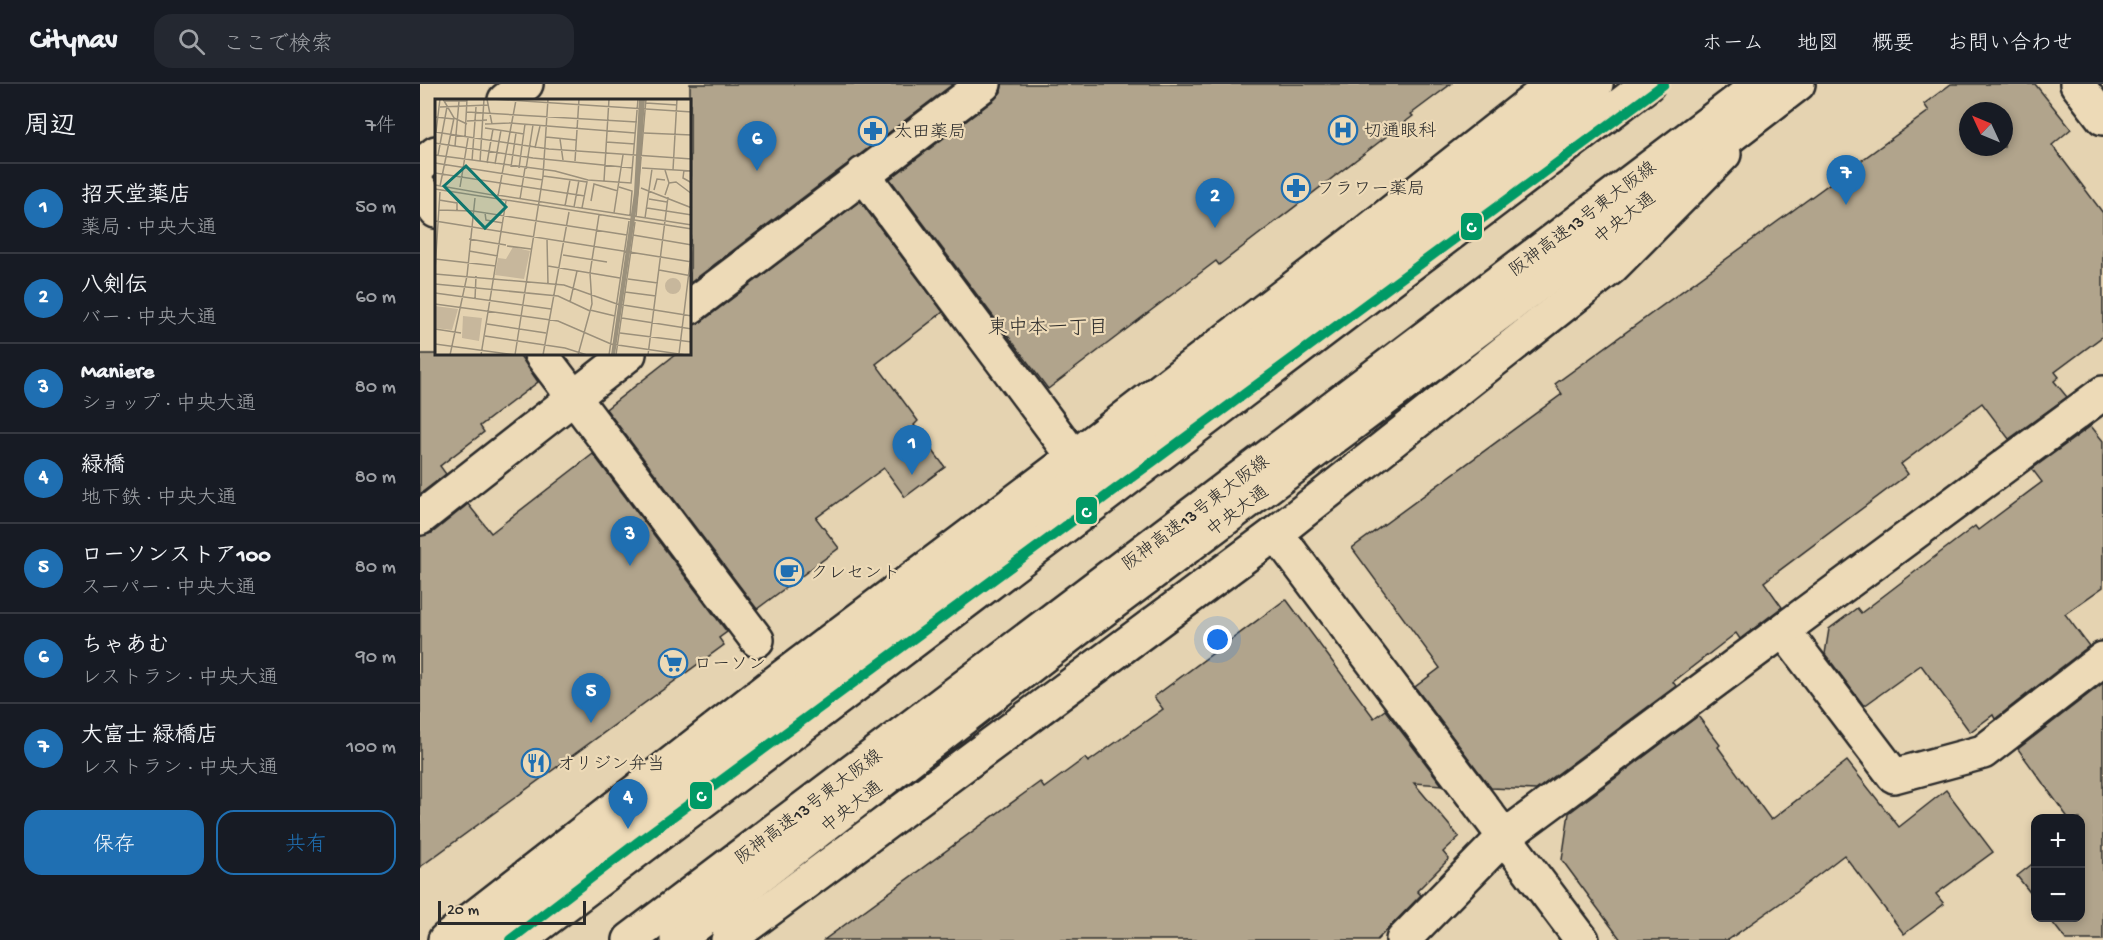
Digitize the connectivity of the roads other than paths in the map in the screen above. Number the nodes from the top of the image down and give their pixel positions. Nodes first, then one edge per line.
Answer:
1 (526, 84) edge
2 (984, 84) edge
3 (1554, 84) edge
4 (1596, 84) edge
5 (1648, 84) edge
6 (2077, 84) edge
7 (1779, 89) edge
8 (506, 99) edge
9 (2103, 118) edge
10 (435, 154) edge
11 (420, 166) edge
12 (863, 174) junction
13 (420, 188) edge
14 (435, 210) edge
15 (692, 305) edge
16 (542, 356) edge
17 (626, 356) edge
18 (2103, 393) edge
19 (573, 398) junction
20 (1074, 457) junction
21 (420, 518) edge
22 (1276, 533) junction
23 (1784, 631) junction
24 (757, 640) dead end
25 (2103, 659) edge
26 (1504, 837) junction
27 (445, 940) edge
28 (482, 940) edge
29 (519, 940) edge
30 (630, 940) edge
31 (677, 940) edge
32 (728, 940) edge
33 (1403, 940) edge
34 (1582, 940) edge

1 - 8 main road
2 - 12 main road
3 - 20 main road
4 - 28 main road
5 - 29 main road
6 - 9 main road
7 - 22 main road
7 - 30 main road, 阪神高速13号東大阪線
7 - 31 main road, 中央大通
10 - 11 main road
12 - 15 main road
12 - 20 main road
13 - 14 main road
16 - 19 main road
17 - 19 main road
18 - 23 main road
19 - 21 main road
19 - 24 main road
20 - 27 main road
22 - 26 main road
22 - 32 main road
23 - 25 main road
23 - 26 main road
26 - 33 main road
26 - 34 main road

